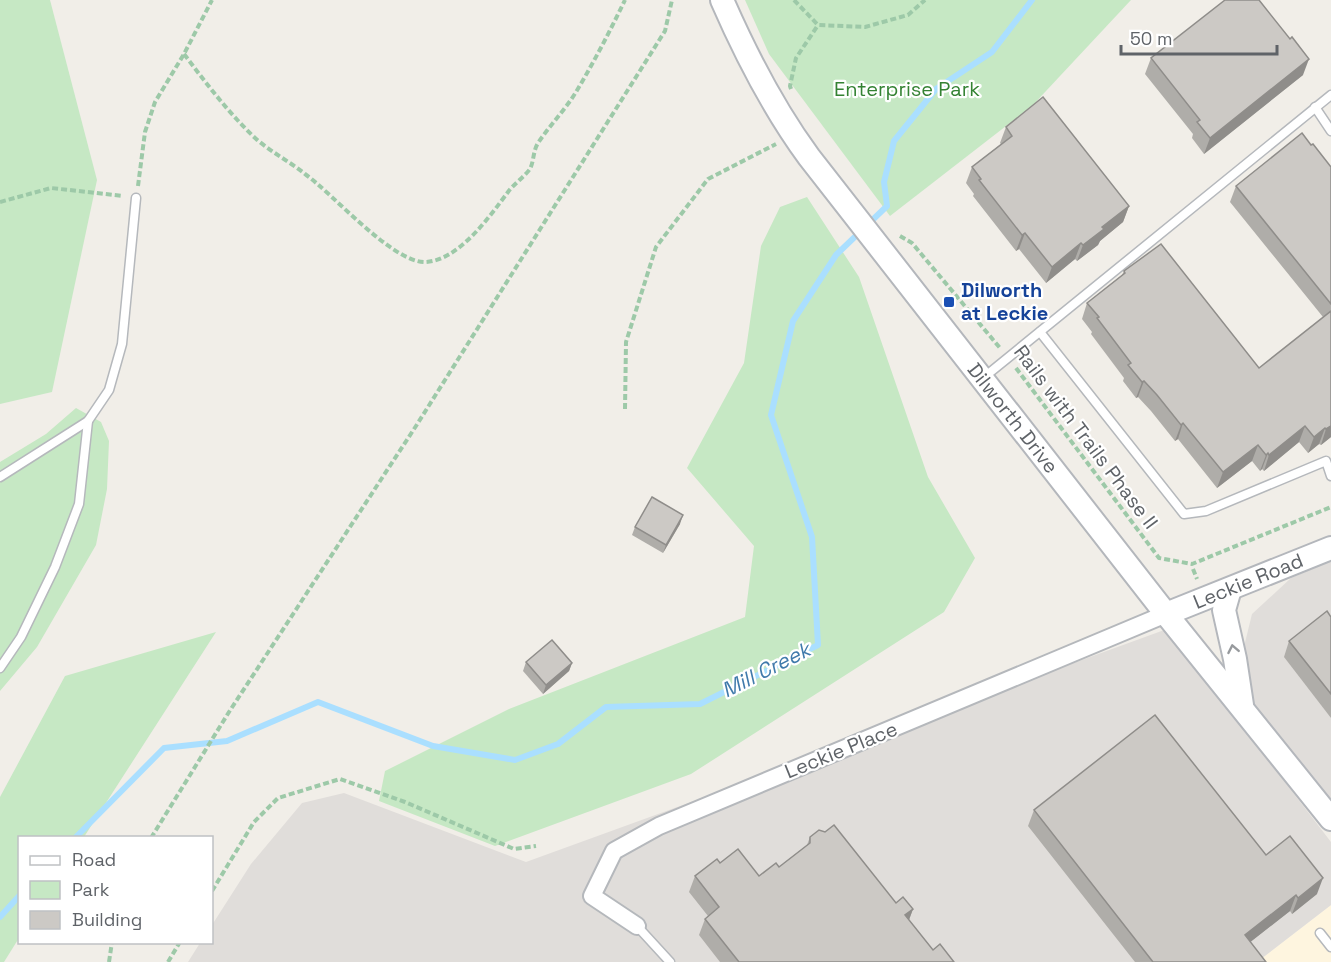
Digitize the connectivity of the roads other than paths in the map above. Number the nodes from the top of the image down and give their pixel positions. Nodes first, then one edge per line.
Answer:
1 (722, 0) edge
2 (1331, 95) edge
3 (1315, 107) junction
4 (1331, 131) edge
5 (136, 198) road end
6 (1040, 332) junction
7 (983, 379) junction
8 (88, 421) junction
9 (1329, 460) edge
10 (1331, 476) edge
11 (0, 477) edge
12 (1331, 548) edge
13 (1230, 589) junction
14 (1166, 614) junction
15 (0, 669) edge
16 (1242, 707) junction
17 (1331, 819) edge
18 (636, 926) joint
19 (1320, 933) dead end
20 (1331, 947) edge
21 (670, 962) edge

1 - 7 main road, Dilworth Drive
2 - 3 lane
3 - 4 lane
3 - 6 lane
5 - 8 lane
6 - 7 lane
6 - 9 lane
7 - 14 main road, Dilworth Drive
8 - 11 lane
8 - 15 lane
9 - 10 lane
12 - 13 main road, Leckie Road
13 - 14 main road, Leckie Road
16 -> 13 main road
14 - 16 main road, Dilworth Drive
14 - 18 street, Leckie Place
16 - 17 main road, Dilworth Drive
18 - 21 lane
19 - 20 lane

